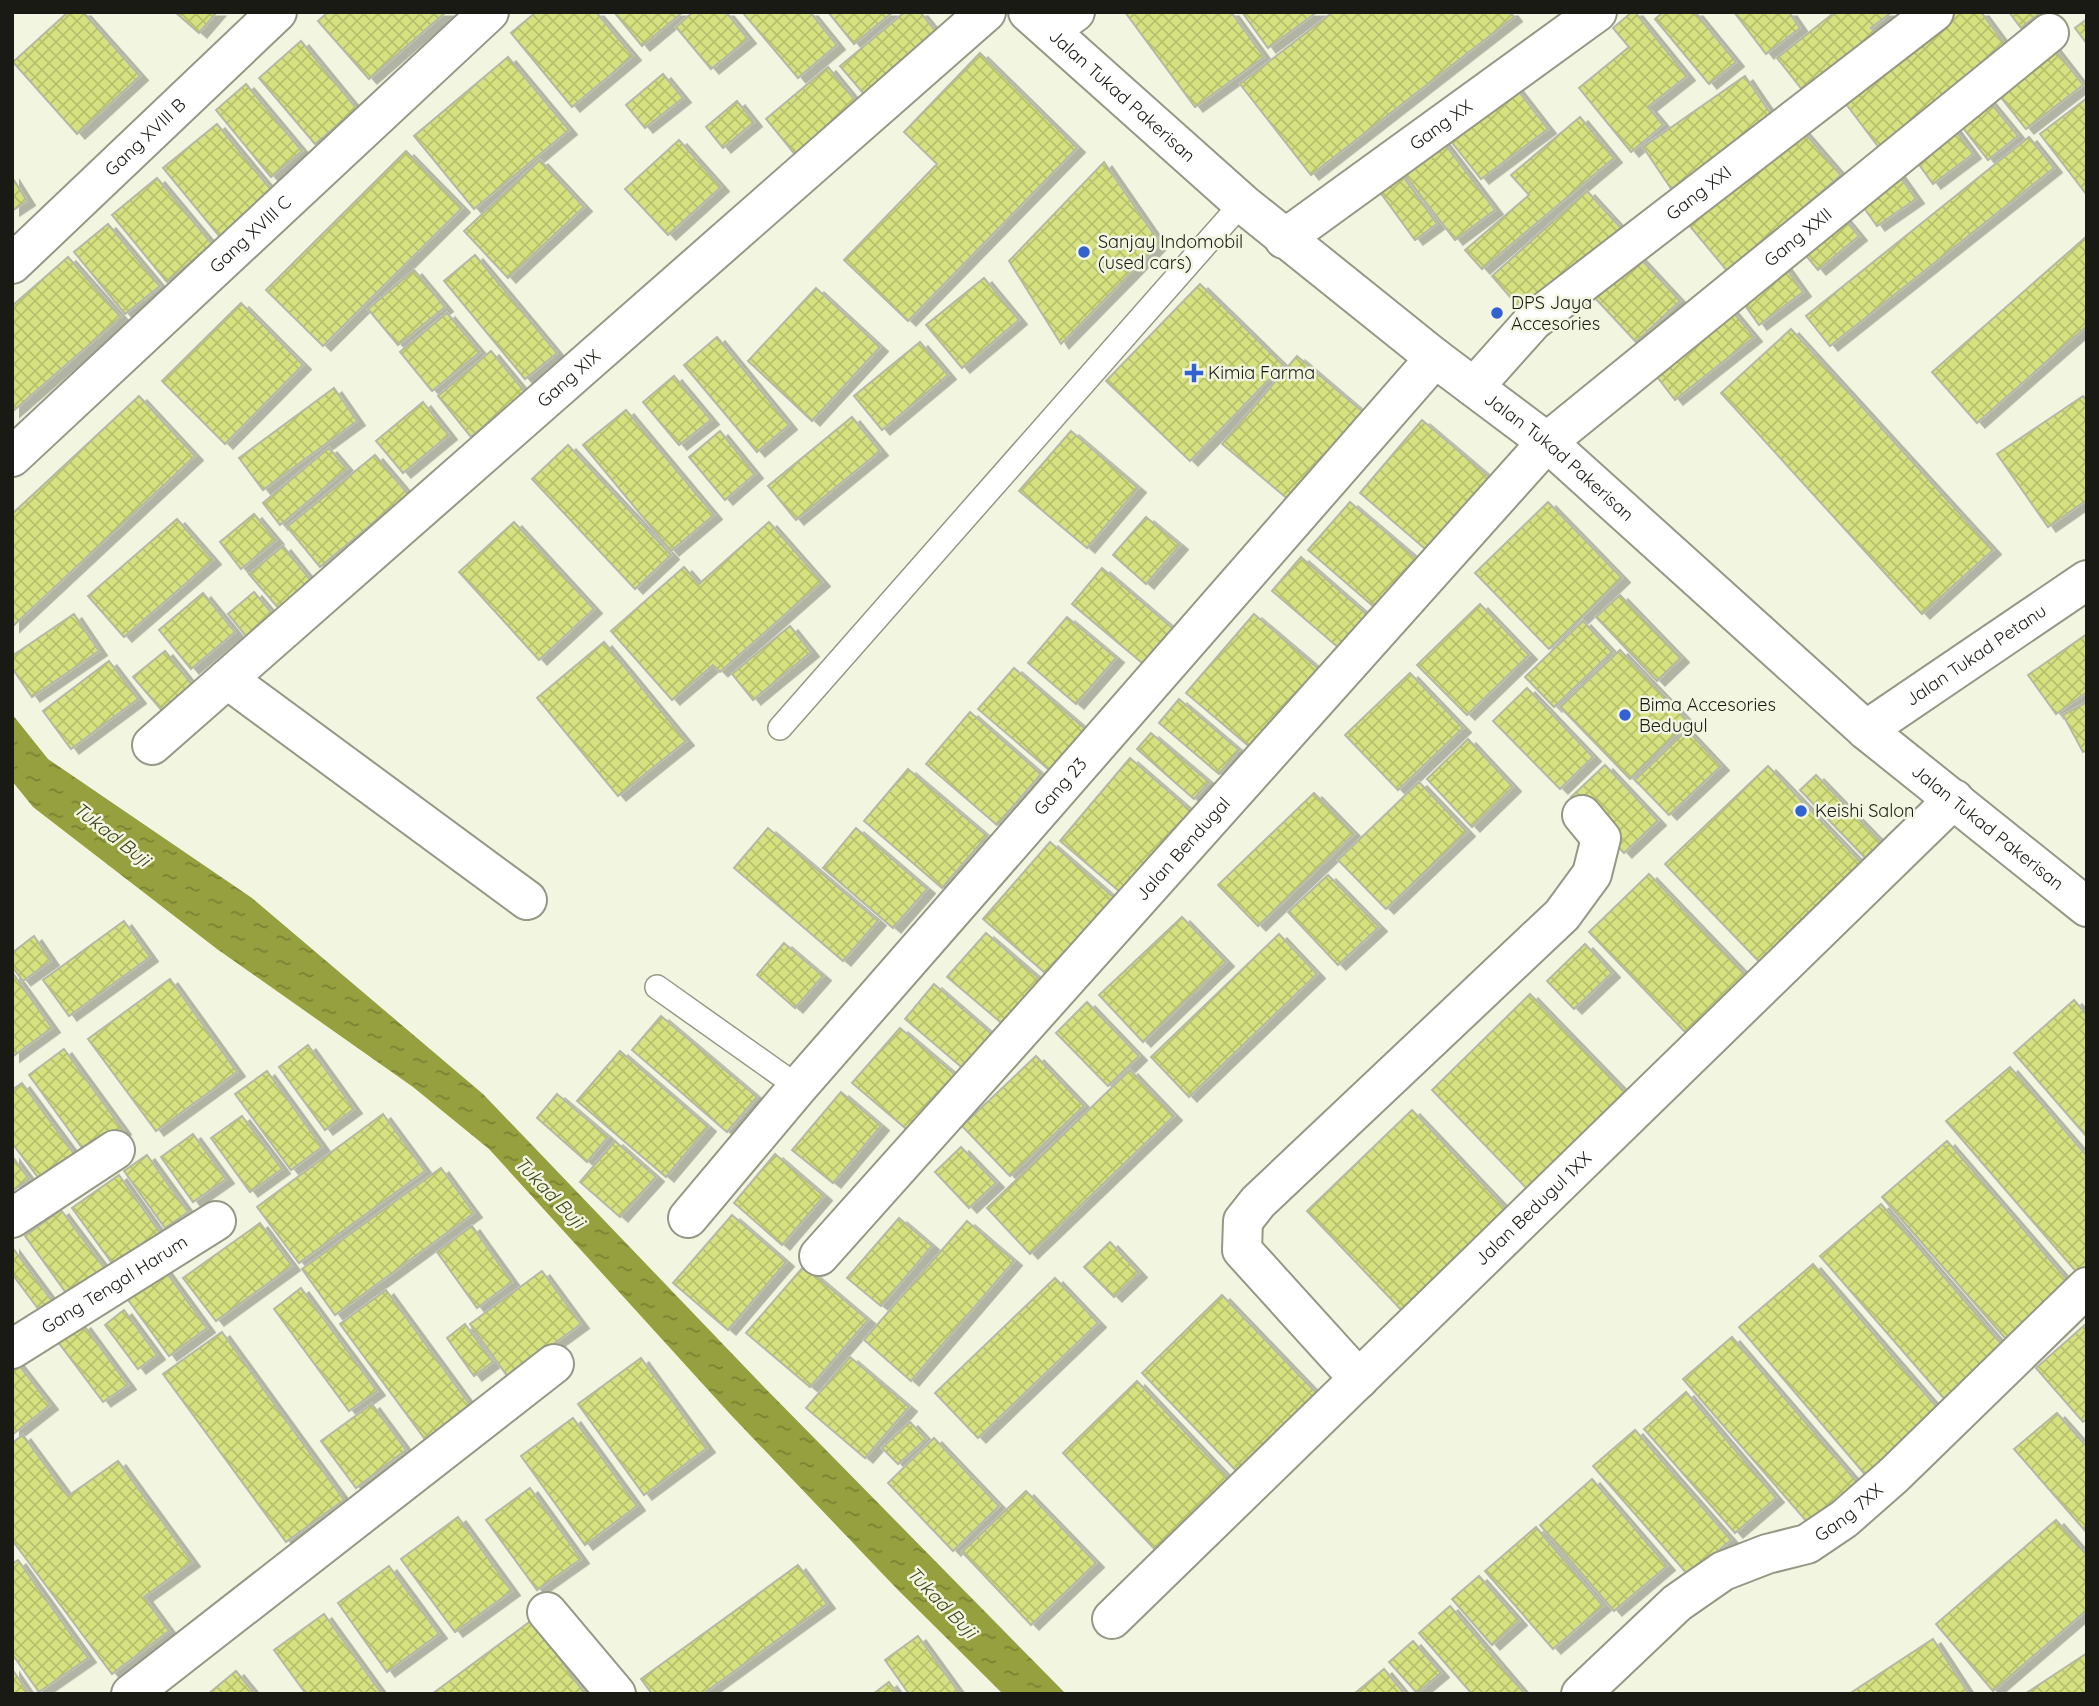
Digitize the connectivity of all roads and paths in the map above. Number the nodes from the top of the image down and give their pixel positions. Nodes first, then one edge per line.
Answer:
1 (277, 12) edge
2 (489, 12) edge
3 (986, 12) edge
4 (1597, 12) edge
5 (1934, 12) edge
6 (1051, 18) edge
7 (2049, 33) dead end
8 (1242, 203) junction
9 (1284, 239) junction
10 (12, 264) edge
11 (1435, 358) junction
12 (1474, 387) junction
13 (1548, 442) junction
14 (12, 457) edge
15 (2087, 579) edge
16 (227, 679) junction
17 (780, 728) dead end
18 (1866, 730) junction
19 (152, 745) dead end
20 (1954, 799) junction
21 (1582, 815) dead end
22 (527, 900) dead end
23 (2087, 906) edge
24 (657, 987) dead end
25 (798, 1087) junction
26 (115, 1150) dead end
27 (12, 1218) edge
28 (688, 1218) dead end
29 (216, 1221) dead end
30 (819, 1256) dead end
31 (2087, 1287) edge
32 (12, 1349) edge
33 (554, 1364) dead end
34 (1359, 1379) junction
35 (547, 1612) dead end
36 (1112, 1619) dead end
37 (131, 1694) edge
38 (617, 1694) edge
39 (1581, 1694) edge

1 - 10 street, Gang XVIII B
2 - 14 street, Gang XVIII C
3 - 16 street, Gang XIX
4 - 9 street, Gang XX
5 - 12 street, Gang XXI
6 - 8 street, Jalan Tukad Pakerisan
7 - 13 street, Gang XXII
8 - 9 street, Jalan Tukad Pakerisan
8 - 17 lane
9 - 11 street, Jalan Tukad Pakerisan
11 - 12 street, Jalan Tukad Pakerisan
11 - 25 street, Gang 23
12 - 13 street, Jalan Tukad Pakerisan
13 - 18 street, Jalan Tukad Pakerisan
13 - 30 street, Jalan Bendugal
15 - 18 street, Jalan Tukad Petanu
16 - 19 street, Gang XIX
16 - 22 street
18 - 20 street, Jalan Tukad Pakerisan
20 - 23 street, Jalan Tukad Pakerisan
20 - 34 street, Jalan Bedugul 1XX
21 - 34 street
24 - 25 lane
25 - 28 street, Gang 23
26 - 27 street
29 - 32 street, Gang Tengal Harum
31 - 39 street, Gang 7XX
33 - 37 street
34 - 36 street, Jalan Bedugul 1XX
35 - 38 street

